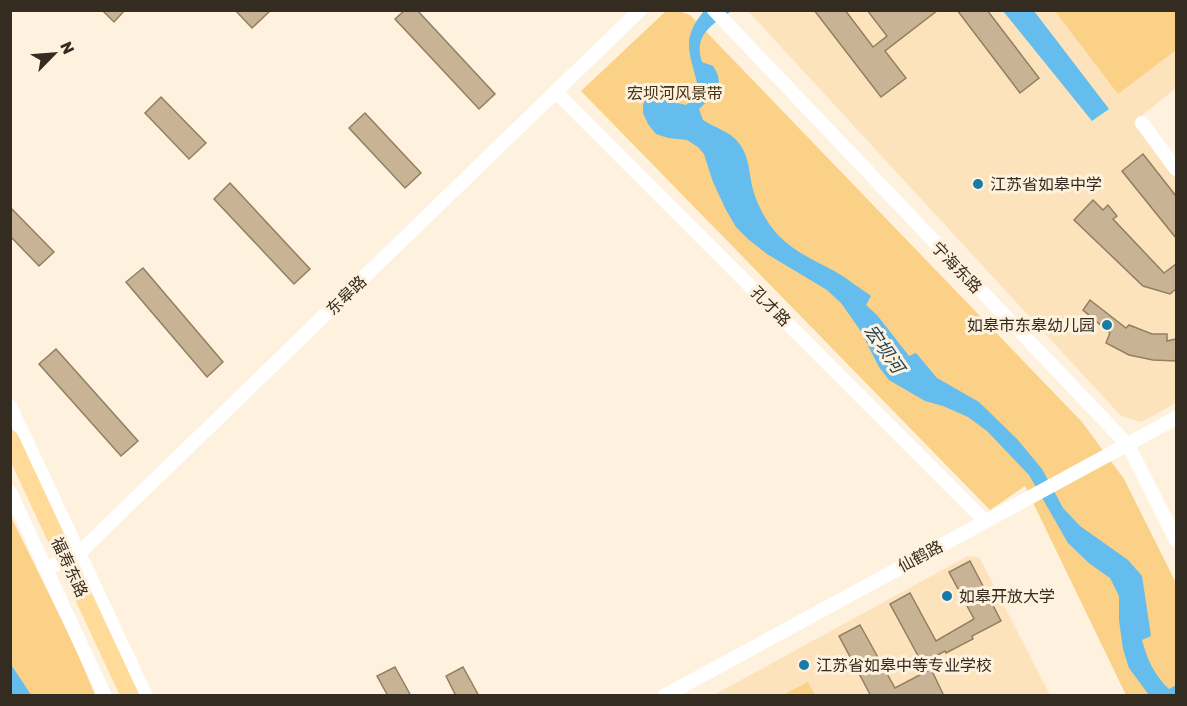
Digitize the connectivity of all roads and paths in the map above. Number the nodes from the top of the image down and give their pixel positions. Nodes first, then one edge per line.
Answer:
1 (640, 10) edge
2 (714, 10) edge
3 (556, 92) junction
4 (1142, 123) dead end
5 (1176, 168) edge
6 (10, 406) edge
7 (1176, 418) edge
8 (10, 439) edge
9 (1128, 444) junction
10 (10, 464) edge
11 (10, 492) edge
12 (985, 521) junction
13 (1176, 540) edge
14 (62, 561) junction
15 (105, 696) edge
16 (119, 696) edge
17 (130, 696) edge
18 (146, 696) edge
19 (664, 696) edge

1 - 3 street, 东皋路
2 - 9 street, 宁海东路
3 - 12 street, 孔才路
3 - 14 street, 东皋路
4 - 5 street
6 - 14 street
7 - 9 street, 仙鹤路
8 - 14 main road, 福寿东路
9 - 12 street, 仙鹤路
9 - 13 street, 宁海东路
10 - 14 main road, 福寿东路
11 - 14 street
12 - 19 street, 仙鹤路
14 - 15 street
14 - 16 main road, 福寿东路
14 - 17 main road, 福寿东路
14 - 18 street

